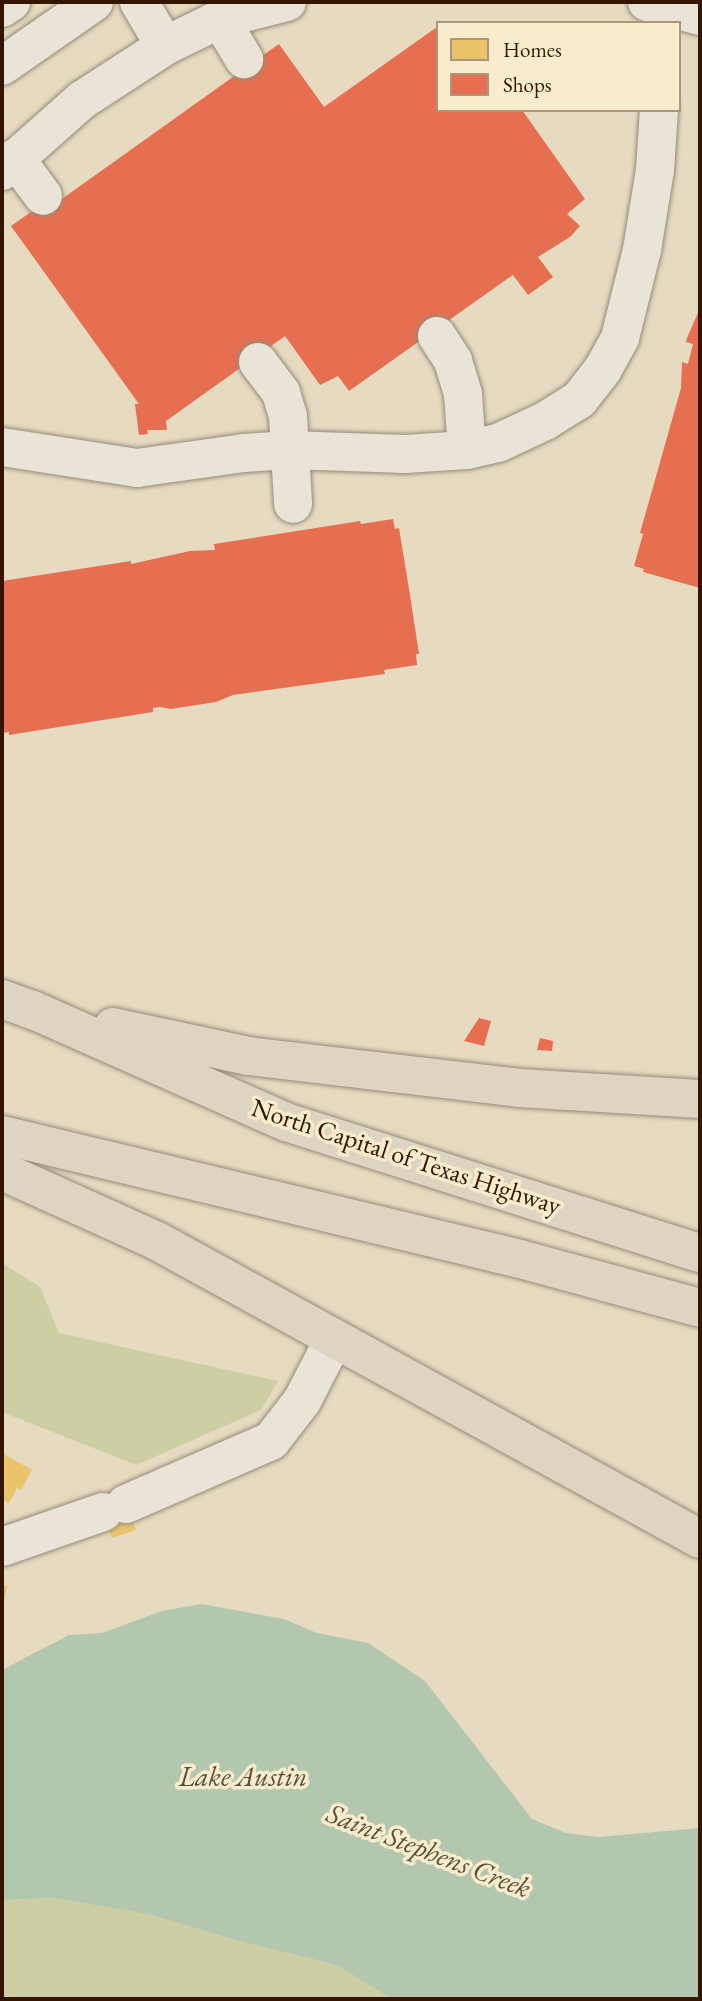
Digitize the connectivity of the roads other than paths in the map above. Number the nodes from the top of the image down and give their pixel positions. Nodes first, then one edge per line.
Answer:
1 (11, 2) edge
2 (94, 2) edge
3 (139, 2) edge
4 (287, 2) edge
5 (2, 8) edge
6 (220, 19) junction
7 (165, 46) junction
8 (244, 59) dead end
9 (2, 65) edge
10 (659, 112) edge
11 (8, 165) edge
12 (43, 196) dead end
13 (437, 336) dead end
14 (258, 362) dead end
15 (2, 447) edge
16 (289, 450) junction
17 (467, 450) junction
18 (293, 504) dead end
19 (18, 1004) edge
20 (700, 1099) edge
21 (2, 1135) edge
22 (2, 1171) edge
23 (700, 1253) edge
24 (700, 1308) edge
25 (334, 1339) junction
26 (700, 1539) edge
27 (2, 1547) edge

1 - 5 street
2 - 9 street
3 - 7 street
4 - 6 street
6 - 7 street
6 - 8 street
7 - 11 street
10 - 17 street
11 - 12 street
13 - 17 street
14 - 16 street
15 - 16 street
16 - 17 street
16 - 18 street
19 - 20 highway
19 - 23 highway, North Capital of Texas Highway
21 - 24 highway
22 - 25 highway
25 - 26 highway
25 - 27 street

